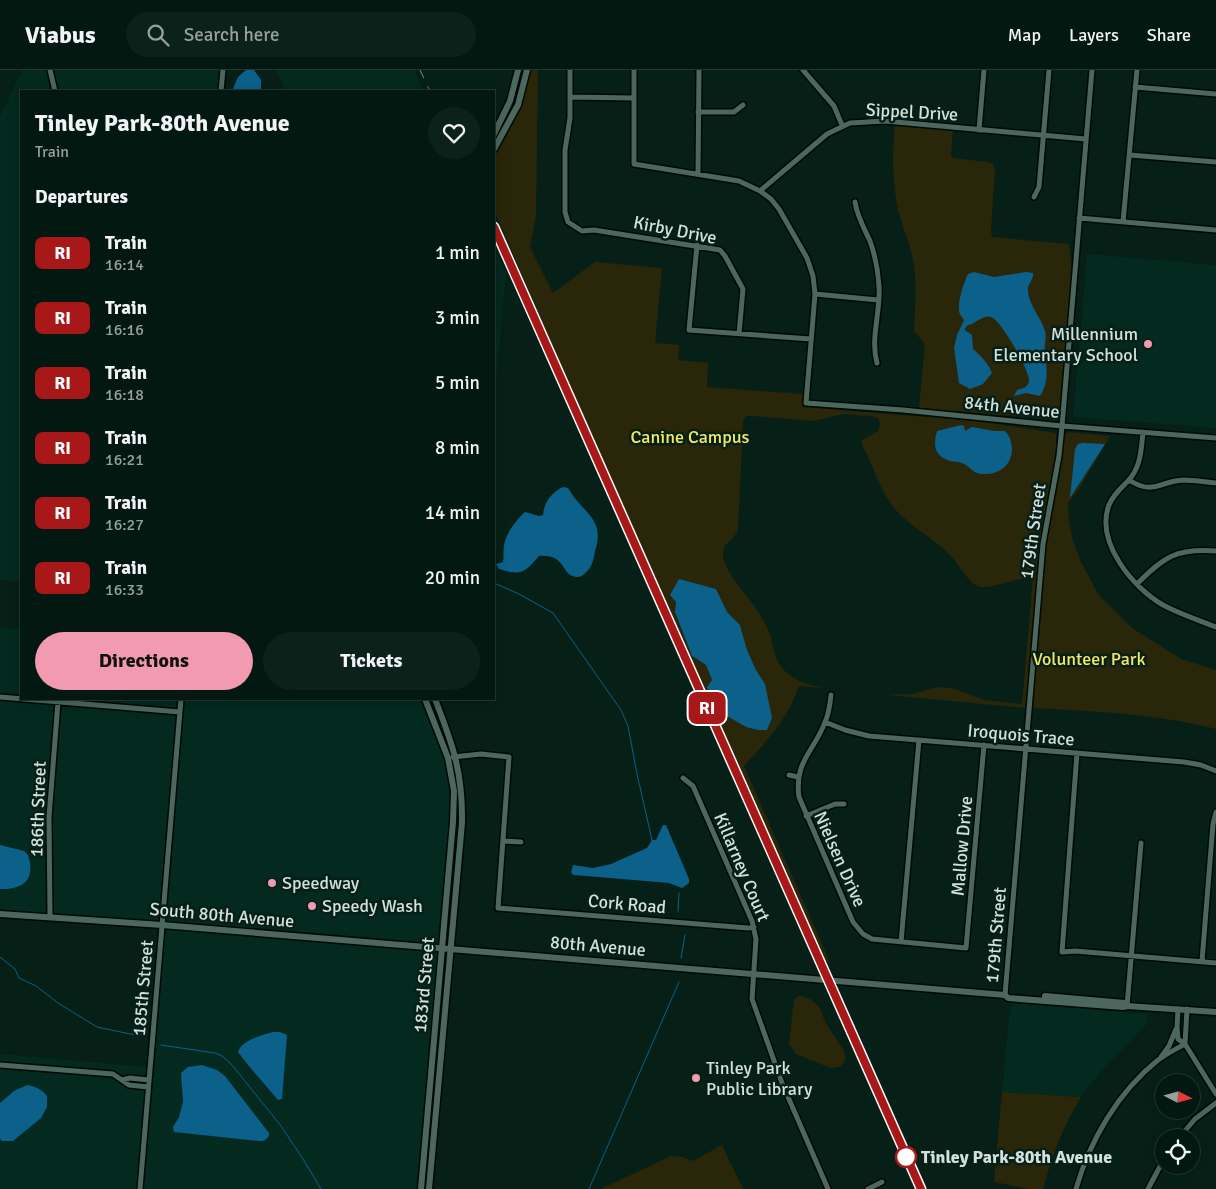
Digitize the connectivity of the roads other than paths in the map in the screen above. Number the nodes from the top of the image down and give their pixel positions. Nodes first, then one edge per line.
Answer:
1 (50, 70) edge
2 (223, 70) edge
3 (518, 70) edge
4 (526, 70) edge
5 (570, 70) edge
6 (634, 70) edge
7 (698, 70) edge
8 (803, 70) edge
9 (984, 70) edge
10 (1050, 70) edge
11 (1092, 70) edge
12 (1137, 70) edge
13 (1135, 88) junction
14 (55, 90) edge
15 (221, 90) edge
16 (1216, 94) edge
17 (570, 97) junction
18 (634, 98) junction
19 (743, 106) dead end
20 (698, 112) junction
21 (842, 125) junction
22 (979, 130) junction
23 (495, 132) edge
24 (1044, 135) junction
25 (1086, 139) junction
26 (495, 147) edge
27 (1130, 155) junction
28 (1216, 162) edge
29 (698, 174) junction
30 (760, 191) junction
31 (1034, 197) dead end
32 (855, 202) dead end
33 (1079, 218) junction
34 (1124, 222) junction
35 (1216, 230) edge
36 (697, 245) junction
37 (814, 294) junction
38 (878, 300) junction
39 (739, 334) junction
40 (811, 339) junction
41 (877, 362) dead end
42 (1062, 426) junction
43 (1143, 432) junction
44 (1216, 438) edge
45 (1129, 480) junction
46 (1216, 483) edge
47 (1216, 551) edge
48 (1137, 584) junction
49 (1216, 627) edge
50 (831, 695) dead end
51 (0, 697) edge
52 (20, 699) edge
53 (35, 700) edge
54 (182, 700) edge
55 (425, 700) edge
56 (435, 700) edge
57 (58, 702) junction
58 (180, 712) junction
59 (825, 722) junction
60 (920, 740) junction
61 (984, 746) junction
62 (1025, 749) junction
63 (1077, 753) junction
64 (456, 757) junction
65 (448, 758) junction
66 (1216, 770) edge
67 (789, 775) dead end
68 (798, 777) junction
69 (683, 778) dead end
70 (844, 804) dead end
71 (1216, 812) edge
72 (806, 816) junction
73 (504, 841) junction
74 (521, 842) dead end
75 (1140, 842) dead end
76 (0, 914) edge
77 (50, 917) junction
78 (162, 925) junction
79 (754, 927) junction
80 (901, 942) junction
81 (966, 948) joint
82 (442, 949) junction
83 (450, 950) junction
84 (1130, 956) junction
85 (1202, 961) junction
86 (1216, 963) edge
87 (752, 974) junction
88 (1005, 995) junction
89 (1127, 1006) junction
90 (1178, 1009) junction
91 (1187, 1010) junction
92 (1216, 1012) edge
93 (1176, 1026) junction
94 (1185, 1044) junction
95 (1160, 1058) junction
96 (0, 1064) edge
97 (122, 1080) junction
98 (149, 1080) junction
99 (148, 1087) junction
100 (1216, 1094) edge
101 (1216, 1103) edge
102 (1187, 1129) edge
103 (1156, 1174) edge
104 (882, 1182) dead end
105 (140, 1189) edge
106 (421, 1189) edge
107 (429, 1189) edge
108 (828, 1189) edge
109 (868, 1189) edge
110 (1076, 1189) edge
111 (1148, 1189) edge

1 - 14 street
2 - 15 street
3 - 23 street
4 - 26 street
5 - 17 street
6 - 18 street
7 - 20 street
8 - 21 street
9 - 22 street
10 - 24 street
11 - 25 street, 179th Street
12 - 13 street
13 - 16 street
13 - 27 street
17 - 18 street
17 - 36 street, Kirby Drive
18 - 29 street
19 - 20 street
20 - 29 street
21 - 22 street, Sippel Drive
21 - 30 street, Sippel Drive
22 - 24 street, Sippel Drive
24 - 25 street, Sippel Drive
24 - 31 street
25 - 33 street, 179th Street
27 - 28 street
27 - 34 street
29 - 30 street
30 - 37 street
32 - 38 street
33 - 34 street
33 - 42 street, 179th Street
34 - 35 street
36 - 39 street, Kirby Drive
36 - 39 street
37 - 38 street
37 - 40 street
38 - 41 street
39 - 40 street
40 - 42 street, 84th Avenue
42 - 43 street, 84th Avenue
42 - 62 street, 179th Street
43 - 44 street, 84th Avenue
43 - 45 street
45 - 46 street
45 - 48 street
47 - 48 street
48 - 49 street
50 - 59 street, Nielsen Drive
51 - 52 street
53 - 57 street
54 - 58 street, 185th Street
55 - 65 street, 183rd Street
56 - 64 street, 183rd Street
57 - 58 street
57 - 77 street, 186th Street
58 - 78 street, 185th Street
59 - 60 street, Iroquois Trace
59 - 68 street, Nielsen Drive
60 - 61 street, Iroquois Trace
60 - 80 street
61 - 62 street, Iroquois Trace
61 - 81 street, Mallow Drive
62 - 63 street, Iroquois Trace
62 - 88 street, 179th Street
63 - 66 street, Iroquois Trace
63 - 84 street
64 - 65 street
64 - 73 street
64 - 83 street, 183rd Street
65 - 82 street, 183rd Street
67 - 68 street
68 - 72 street, Nielsen Drive
69 - 79 street, Killarney Court
70 - 72 street
71 - 85 street
72 - 80 street, Nielsen Drive
73 - 74 street
73 - 79 street, Cork Road
75 - 84 street
76 - 77 street, South 80th Avenue
77 - 78 street, South 80th Avenue
78 - 82 street, South 80th Avenue
78 - 98 street, 185th Street
79 - 87 street, Killarney Court
80 - 81 street, Nielsen Drive
82 - 83 street, 80th Avenue
82 - 106 street, 183rd Street
83 - 87 street, 80th Avenue
83 - 107 street, 183rd Street
84 - 85 street
84 - 89 street
85 - 86 street
87 - 88 street
87 - 108 street, Killarney Court
88 - 89 street
89 - 90 street
90 - 91 street
90 - 93 street
91 - 92 street
91 - 94 street
93 - 94 street
93 - 95 street
94 - 95 street
94 - 100 street
95 - 110 street
96 - 97 street
97 - 98 street
97 - 99 street
98 - 99 street, 185th Street
99 - 105 street, 185th Street
101 - 102 street
103 - 111 street
104 - 109 street

